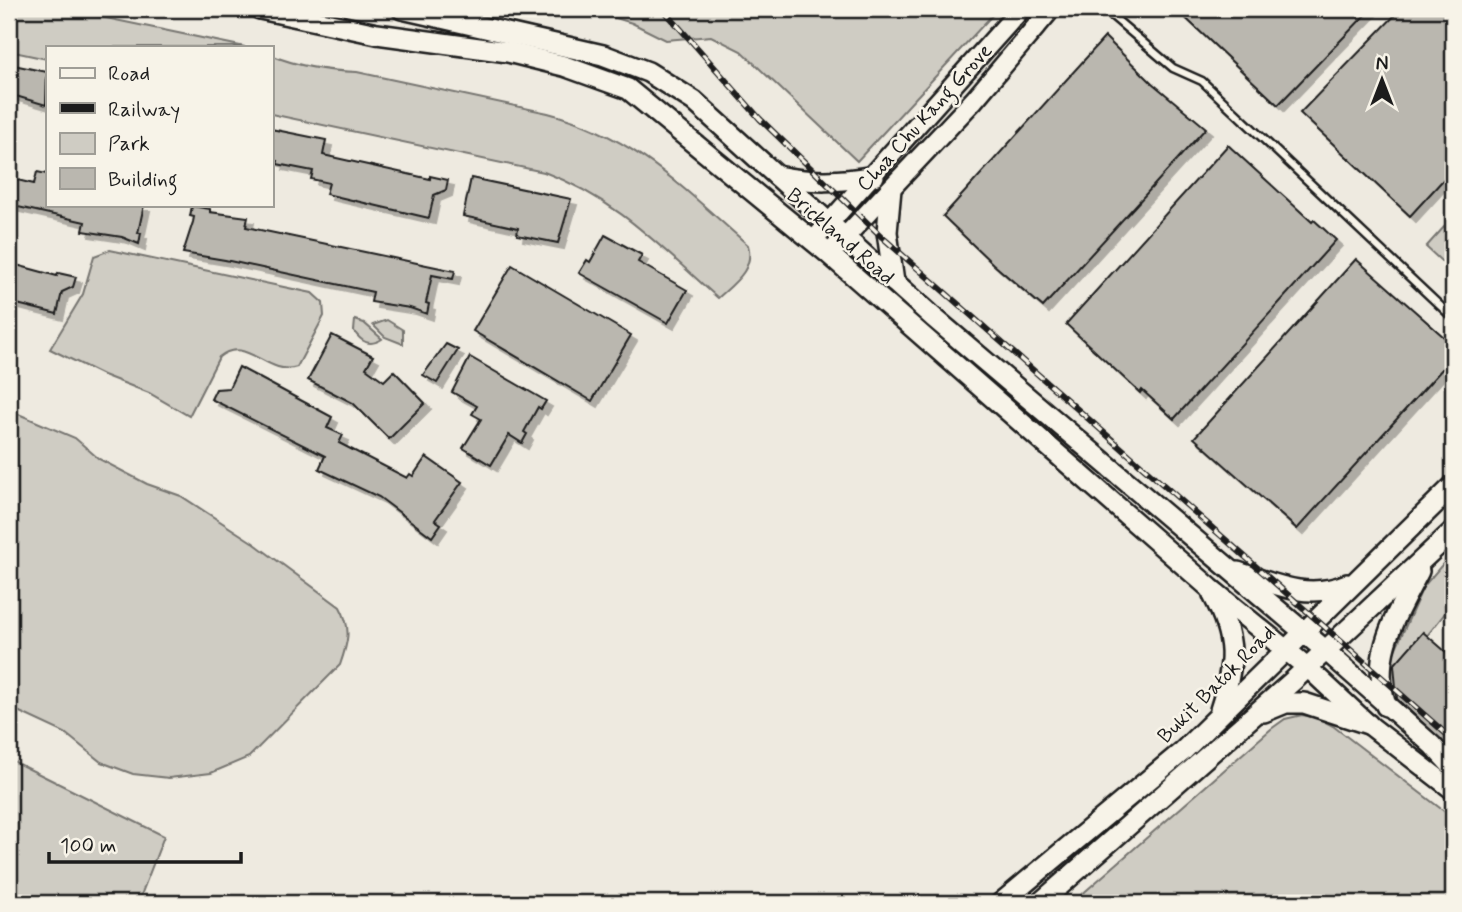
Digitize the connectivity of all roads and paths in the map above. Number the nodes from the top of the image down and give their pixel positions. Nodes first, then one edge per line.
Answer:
1 (260, 9) edge
2 (402, 9) edge
3 (1021, 9) edge
4 (1051, 9) edge
5 (1104, 9) edge
6 (773, 175) junction
7 (874, 176) junction
8 (891, 189) junction
9 (829, 223) junction
10 (844, 236) junction
11 (813, 241) junction
12 (829, 254) junction
13 (894, 282) junction
14 (1453, 318) edge
15 (1453, 486) edge
16 (1453, 531) edge
17 (1425, 558) junction
18 (1227, 569) junction
19 (1352, 582) junction
20 (1210, 588) junction
21 (1302, 631) junction
22 (1284, 650) junction
23 (1326, 651) junction
24 (1308, 668) junction
25 (1386, 706) junction
26 (1219, 714) junction
27 (1247, 719) junction
28 (1368, 724) junction
29 (1453, 768) edge
30 (1453, 790) edge
31 (1001, 903) edge
32 (1040, 903) edge

1 - 11 main road, Brickland Road
2 - 6 main road, Brickland Road
3 - 7 street, Choa Chu Kang Grove
4 - 8 street, Choa Chu Kang Grove
5 - 14 lane
6 - 7 main road
6 - 9 main road, Brickland Road
7 - 9 street, Choa Chu Kang Grove
8 - 10 street, Choa Chu Kang Grove
8 - 13 main road
9 - 10 main road, Brickland Road
9 - 11 street, Choa Chu Kang Grove
10 - 12 street, Choa Chu Kang Grove
10 - 13 main road, Brickland Road
11 - 12 main road, Brickland Road
12 - 20 main road, Brickland Road
13 - 18 main road, Brickland Road
15 - 19 main road, Bukit Batok Road
16 - 17 main road, Bukit Batok Road
17 - 23 main road, Bukit Batok Road
17 - 25 main road
18 - 19 main road
18 - 21 main road, Brickland Road
19 - 21 main road, Bukit Batok Road
20 - 22 main road, Brickland Road
20 - 26 main road
21 - 22 main road, Bukit Batok Road
21 - 23 main road, Brickland Road
22 - 24 main road, Brickland Road
22 - 26 main road, Bukit Batok Road
23 - 24 main road, Bukit Batok Road
23 - 25 street
24 - 27 main road, Bukit Batok Road
24 - 28 street
25 - 29 street
26 - 31 main road, Bukit Batok Road
27 - 28 main road
27 - 32 main road, Bukit Batok Road
28 - 30 street

